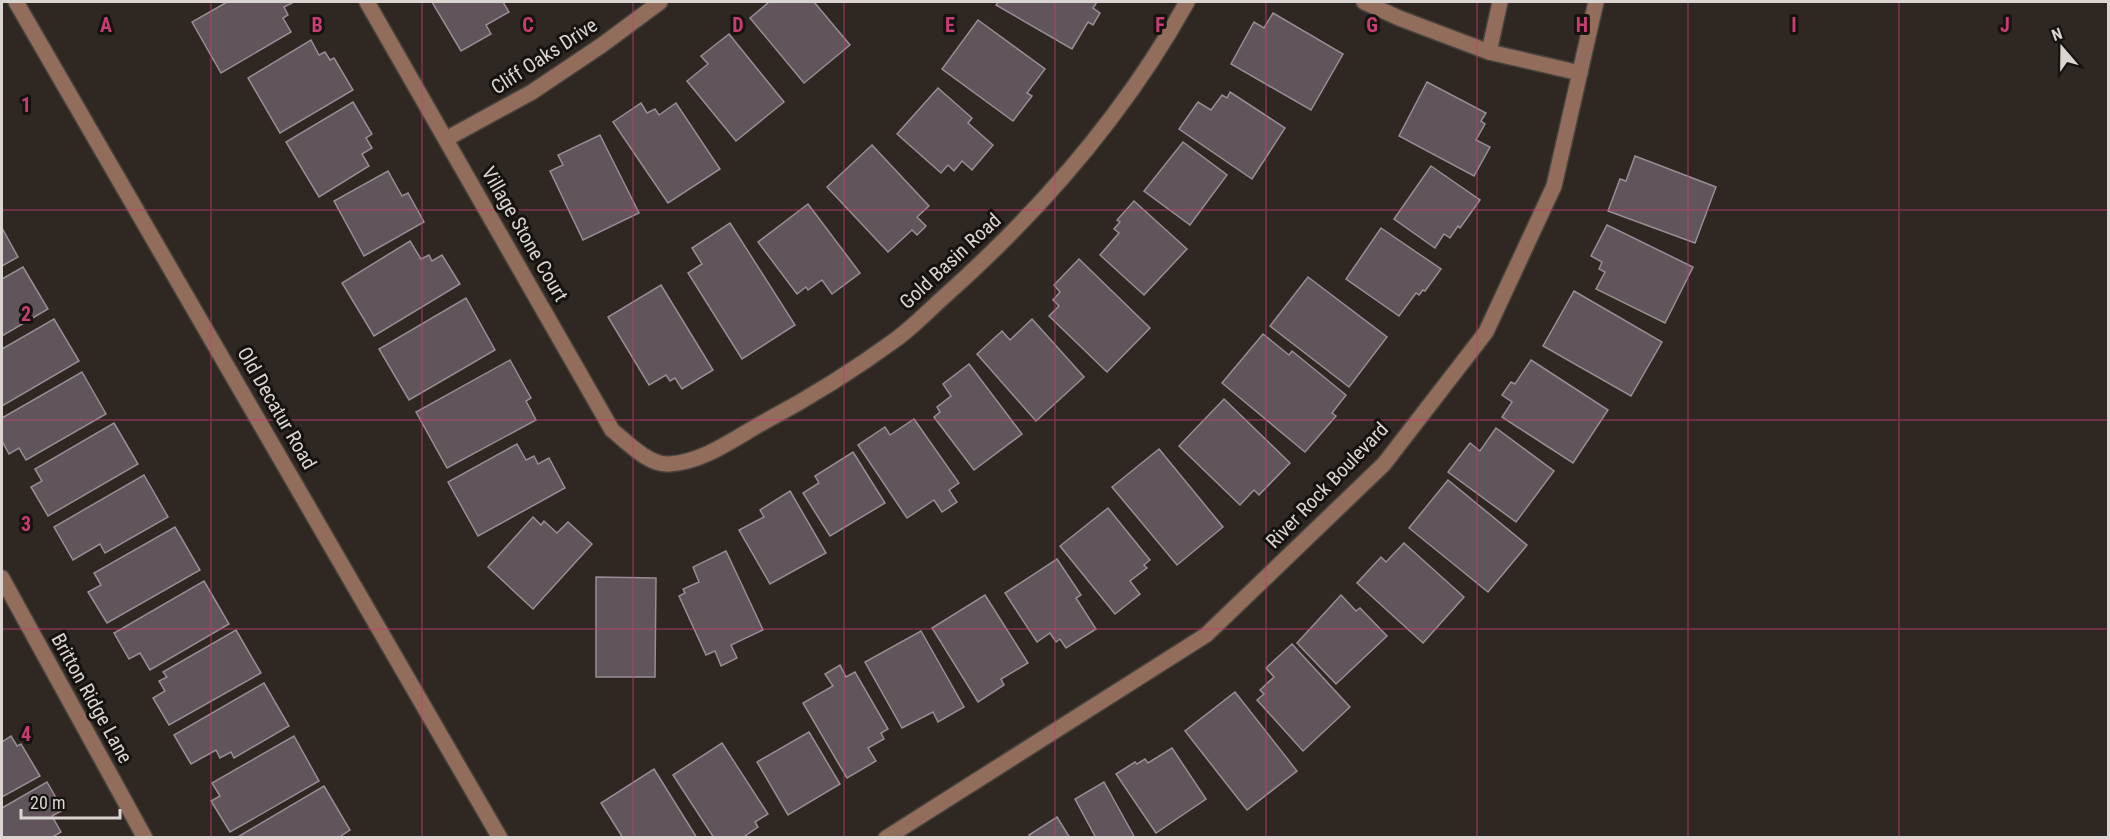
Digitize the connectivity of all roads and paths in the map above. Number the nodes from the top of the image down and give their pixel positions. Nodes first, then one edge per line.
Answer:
1 (16, 2) edge
2 (367, 2) edge
3 (660, 2) edge
4 (1187, 2) edge
5 (1364, 2) edge
6 (1500, 2) edge
7 (1596, 2) edge
8 (1489, 52) junction
9 (1580, 73) junction
10 (446, 139) junction
11 (667, 464) joint
12 (2, 578) edge
13 (145, 837) edge
14 (500, 837) edge
15 (886, 837) edge

1 - 14 street, Old Decatur Road
2 - 10 street, Village Stone Court
3 - 10 street, Cliff Oaks Drive
4 - 11 street, Gold Basin Road
5 - 8 street
6 - 8 street
7 - 9 street, River Rock Boulevard
8 - 9 street
9 - 15 street, River Rock Boulevard
10 - 11 street, Village Stone Court
12 - 13 street, Britton Ridge Lane

